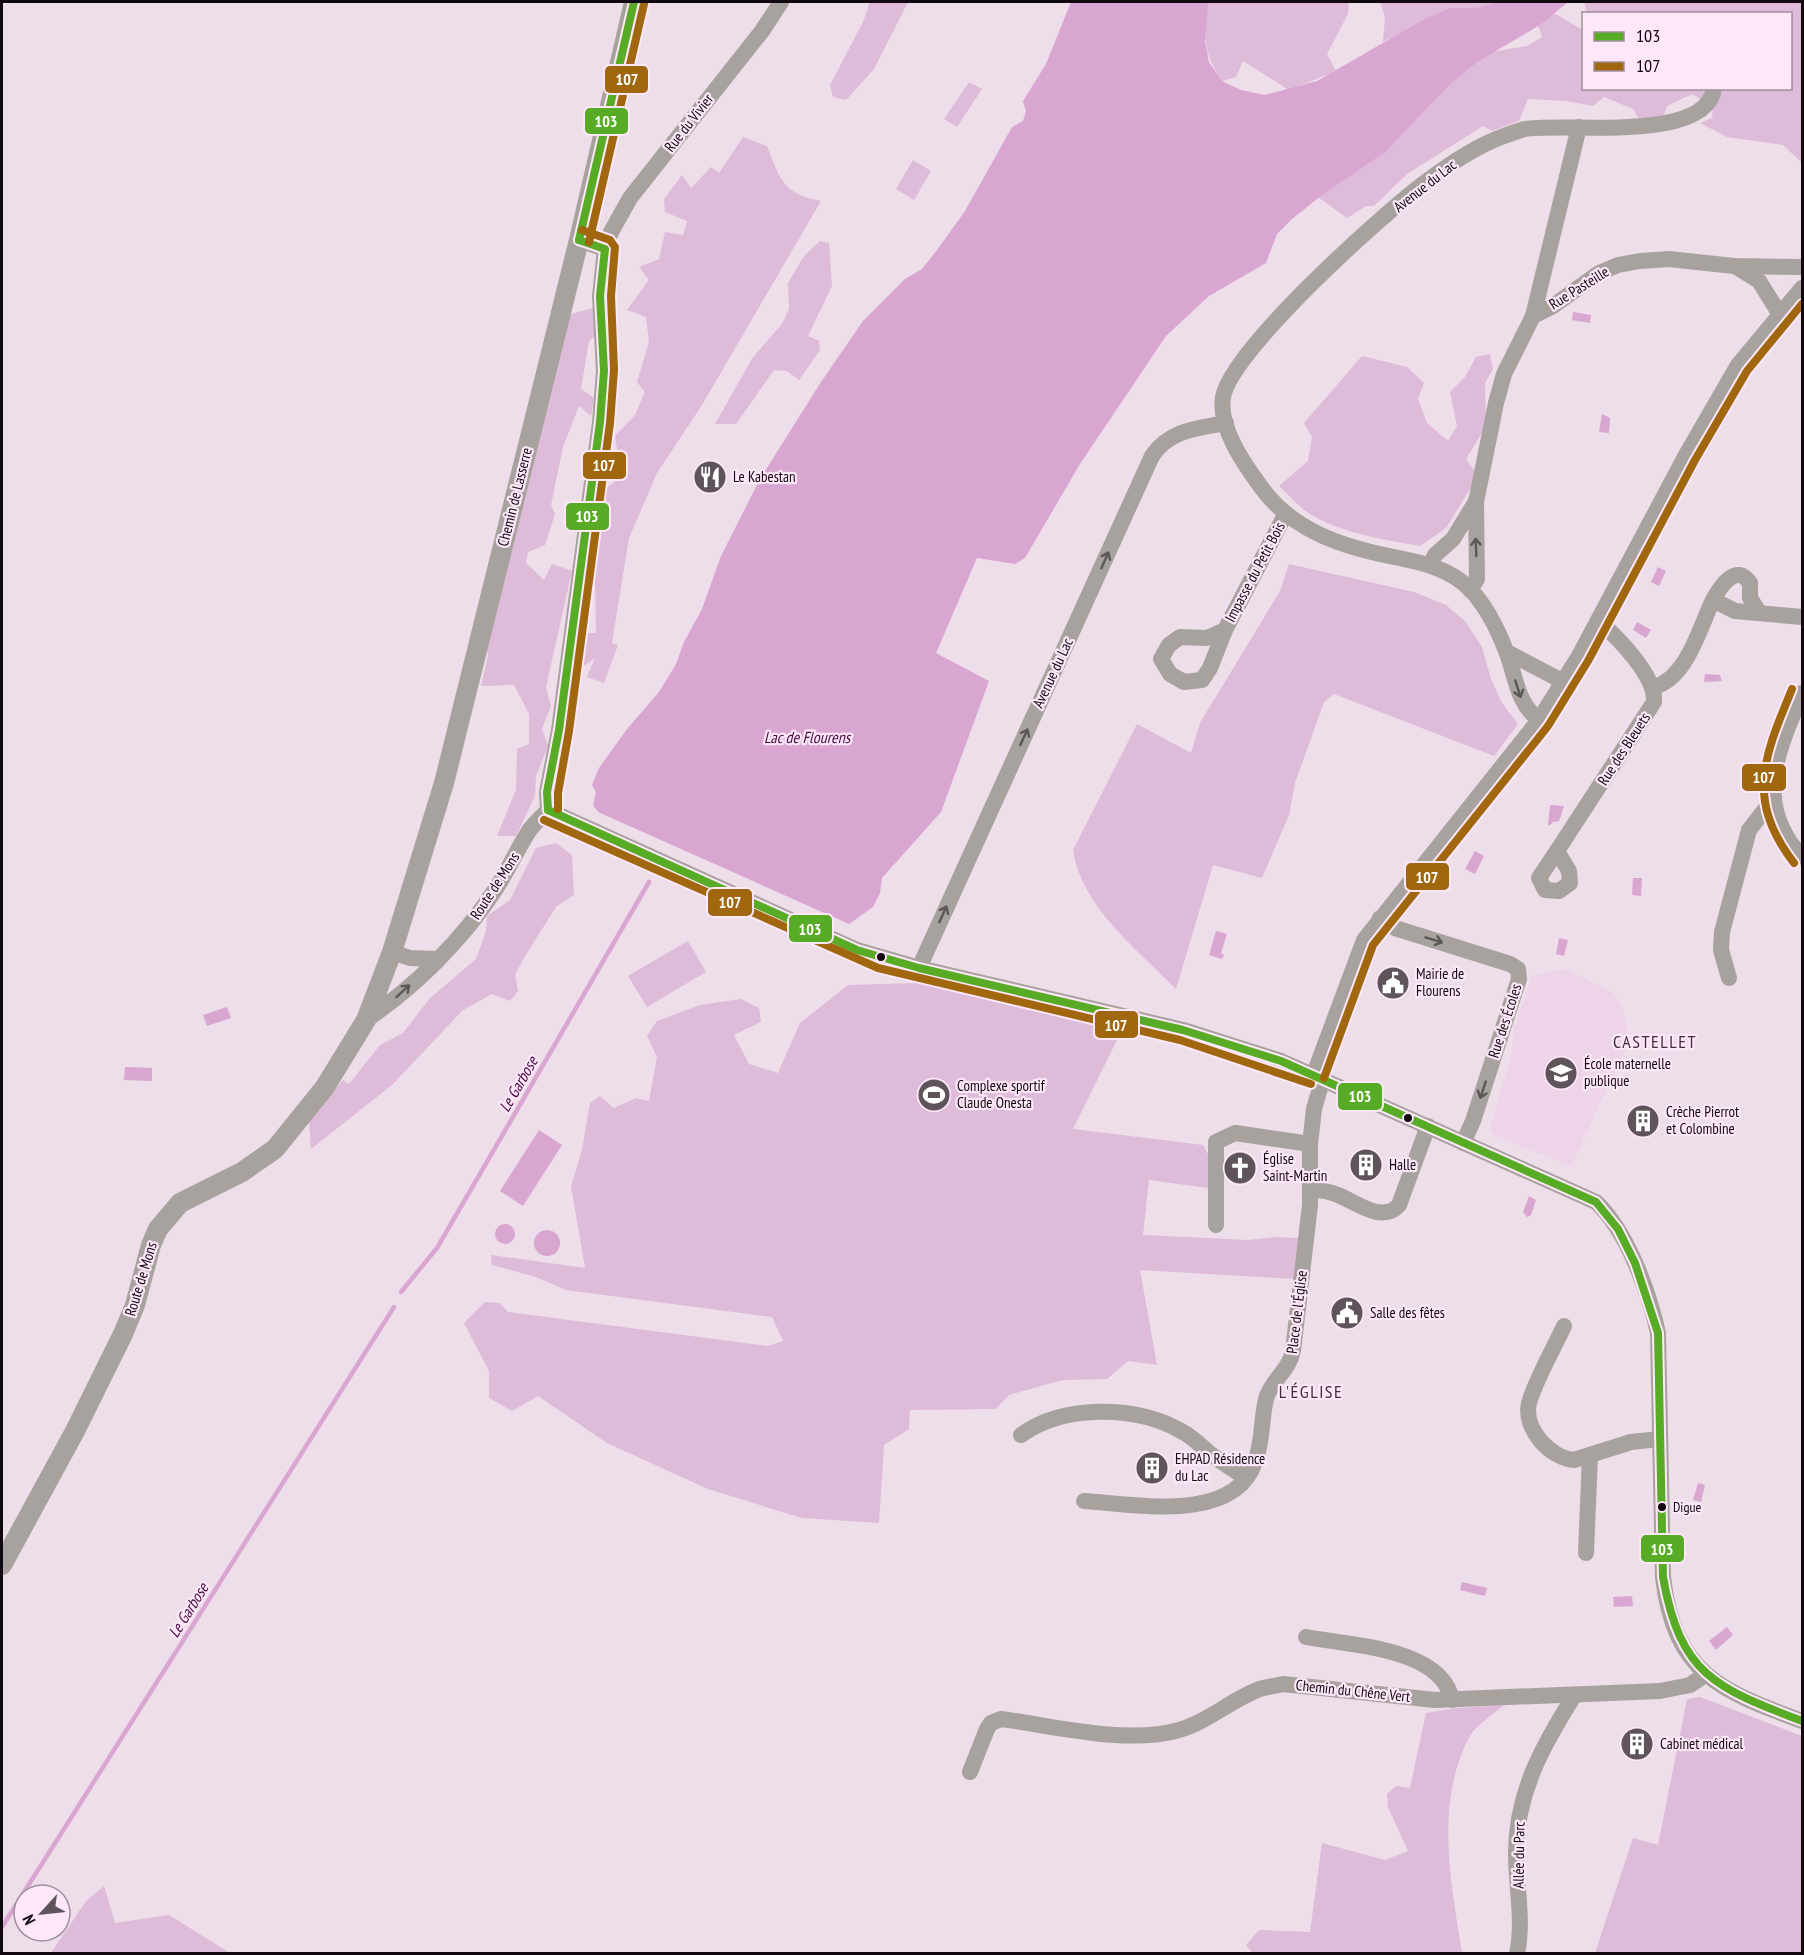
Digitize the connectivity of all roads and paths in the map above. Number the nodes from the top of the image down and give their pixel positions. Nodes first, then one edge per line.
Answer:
1 (634, 2) edge
2 (781, 2) edge
3 (1714, 90) edge
4 (1579, 127) junction
5 (579, 240) junction
6 (605, 249) junction
7 (1734, 266) junction
8 (1803, 267) edge
9 (1803, 288) edge
10 (1779, 313) junction
11 (1533, 316) junction
12 (1226, 423) junction
13 (1476, 502) junction
14 (1285, 514) junction
15 (1430, 565) junction
16 (1470, 590) junction
17 (1713, 600) junction
18 (1759, 612) junction
19 (1803, 617) edge
20 (1599, 621) junction
21 (1225, 630) dead end
22 (1507, 652) junction
23 (1564, 682) junction
24 (1653, 687) junction
25 (1803, 693) edge
26 (1539, 720) junction
27 (1774, 798) junction
28 (555, 814) junction
29 (1557, 851) dead end
30 (1803, 857) edge
31 (1380, 918) junction
32 (392, 952) junction
33 (437, 959) junction
34 (919, 968) junction
35 (1730, 978) dead end
36 (379, 987) joint
37 (366, 1020) junction
38 (1319, 1076) junction
39 (1428, 1126) junction
40 (1463, 1143) junction
41 (1310, 1144) junction
42 (1414, 1148) dead end
43 (1311, 1190) junction
44 (1381, 1207) dead end
45 (1216, 1225) dead end
46 (1564, 1326) dead end
47 (1021, 1435) dead end
48 (1660, 1439) junction
49 (1590, 1455) junction
50 (1246, 1478) junction
51 (1084, 1501) dead end
52 (1586, 1553) dead end
53 (2, 1565) edge
54 (1306, 1637) dead end
55 (1705, 1675) junction
56 (1574, 1696) junction
57 (1452, 1701) junction
58 (1803, 1721) edge
59 (970, 1772) dead end
60 (1517, 1953) edge

1 - 5 street, Chemin de Lasserre
2 - 6 street, Rue du Vivier
3 - 4 street, Avenue du Lac
4 - 11 street, Rue Pasteille
4 - 12 street, Avenue du Lac
5 - 6 street
5 - 32 street, Chemin de Lasserre
6 - 28 street, Rue du Vivier
7 - 8 street, Rue Pasteille
7 - 10 street, Rue Pasteille
7 - 11 street, Rue Pasteille
9 - 10 street, Place de l'Église
10 - 20 street, Place de l'Église
11 - 13 street, Rue Pasteille
12 - 14 street, Avenue du Lac
34 -> 12 street, Avenue du Lac
13 - 15 street, Rue Pasteille
16 -> 13 street, Rue Pasteille
14 - 15 street, Avenue du Lac
14 - 21 street, Impasse du Petit Bois
15 - 16 street, Avenue du Lac
16 - 22 street
17 - 18 street
17 - 18 street
17 - 24 street
18 - 19 street
20 - 23 street, Place de l'Église
20 - 24 street
22 - 23 street
22 -> 26 street
23 - 26 street, Place de l'Église
24 - 29 street, Rue des Bleuets
25 - 27 street
26 - 31 street, Place de l'Église
27 - 30 street
27 - 35 street
28 - 33 street, Route de Mons
28 - 34 street
31 - 38 street, Place de l'Église
31 -> 40 street, Rue des Écoles
32 - 33 street
32 - 36 street, Chemin de Lasserre
37 -> 33 street, Route de Mons
34 - 38 street
36 - 37 street, Route de Mons
37 - 53 street, Route de Mons
38 - 39 street
38 - 41 street, Place de l'Église
39 - 40 street
39 - 43 street
40 - 48 street
41 - 43 street, Place de l'Église
41 - 45 street
42 - 44 street
43 - 50 street, Place de l'Église
46 - 49 street
47 - 50 street
48 - 49 street
48 - 55 street
49 - 52 street
50 - 51 street, Place de l'Église
54 - 57 street
55 - 56 street, Chemin du Chêne Vert
55 - 58 street
56 - 57 street, Chemin du Chêne Vert
56 - 60 street, Allée du Parc
57 - 59 street, Chemin du Chêne Vert

